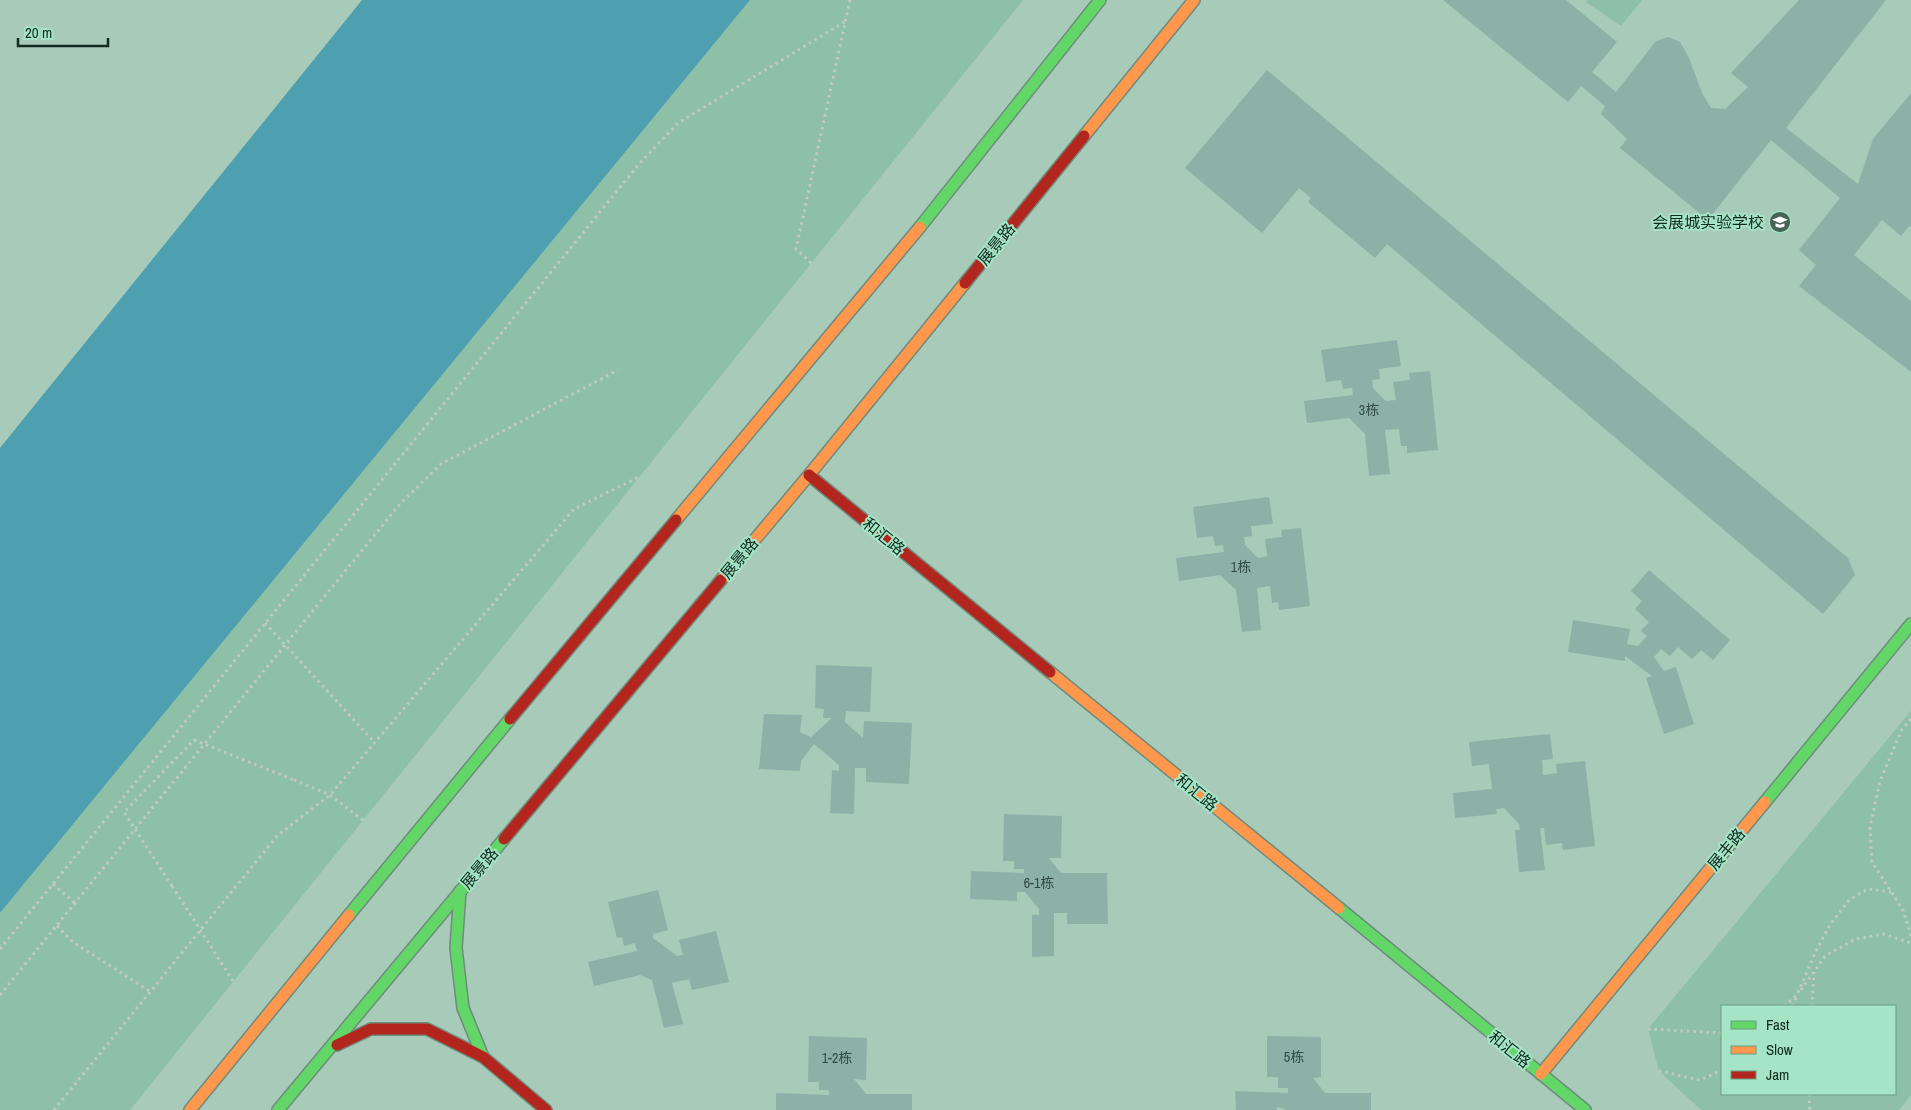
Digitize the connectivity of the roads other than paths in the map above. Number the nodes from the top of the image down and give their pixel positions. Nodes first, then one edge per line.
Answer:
1 (1100, 0) edge
2 (1194, 0) edge
3 (809, 474) junction
4 (1911, 624) edge
5 (460, 891) junction
6 (327, 1050) junction
7 (483, 1057) junction
8 (1541, 1074) junction
9 (190, 1110) edge
10 (278, 1110) edge
11 (546, 1110) edge
12 (1585, 1110) edge

1 - 9 main road
2 - 3 main road, 展景路
3 - 5 main road, 展景路
3 - 8 main road, 和汇路
4 - 8 main road, 展丰路
5 - 6 main road, 展景路
5 - 7 main road
6 - 7 main road
6 - 10 main road, 展景路
7 - 11 main road
8 - 12 main road, 和汇路

